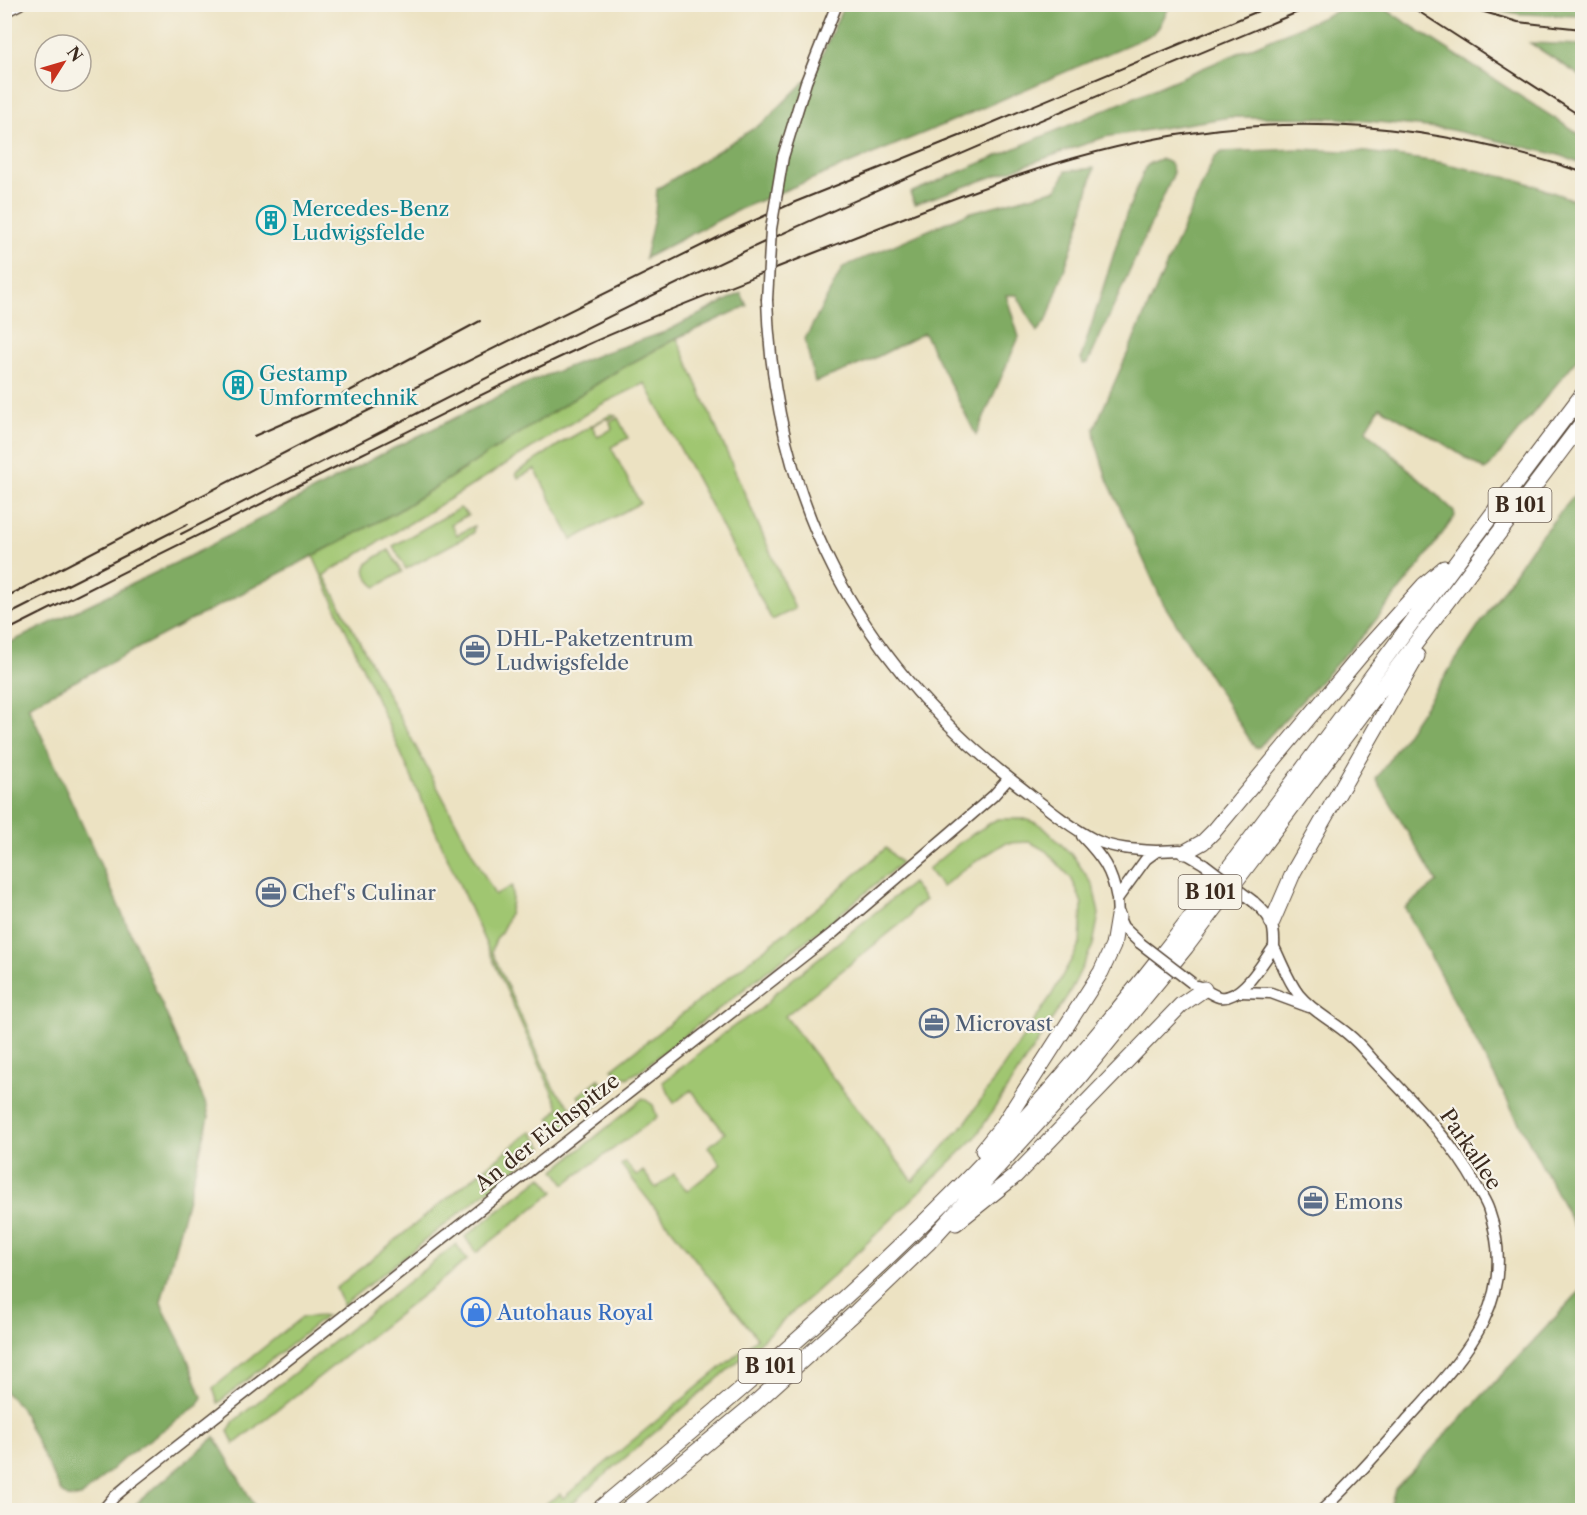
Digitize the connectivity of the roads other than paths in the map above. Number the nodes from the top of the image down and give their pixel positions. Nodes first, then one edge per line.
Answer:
1 (20, 4) edge
2 (837, 4) edge
3 (4, 12) edge
4 (1582, 394) edge
5 (1582, 423) edge
6 (1462, 552) junction
7 (1458, 587) junction
8 (1009, 778) junction
9 (1074, 827) junction
10 (1157, 851) junction
11 (1185, 852) junction
12 (1117, 899) junction
13 (1118, 916) junction
14 (1272, 922) junction
15 (1274, 947) junction
16 (1198, 986) junction
17 (1240, 992) junction
18 (1312, 1008) junction
19 (934, 1211) junction
20 (929, 1242) junction
21 (104, 1510) edge
22 (598, 1510) edge
23 (626, 1510) edge
24 (1322, 1510) edge

1 - 3 street
2 - 8 street, bridge
4 - 6 highway, B 101
5 - 7 highway, B 101
6 - 11 highway
6 - 19 highway, B 101
7 - 14 highway
7 - 20 highway, B 101
8 - 9 street
8 - 21 street, An der Eichspitze
9 - 10 street
9 - 12 street
10 - 11 street
10 - 12 street
11 - 14 street, bridge
12 - 13 street
13 - 16 street, bridge
13 - 19 highway
14 - 15 street
15 - 17 street
15 - 18 street
16 - 17 street
16 - 20 highway
17 - 18 street
18 - 24 street, Parkallee
19 - 22 highway, B 101
20 - 23 highway, B 101

